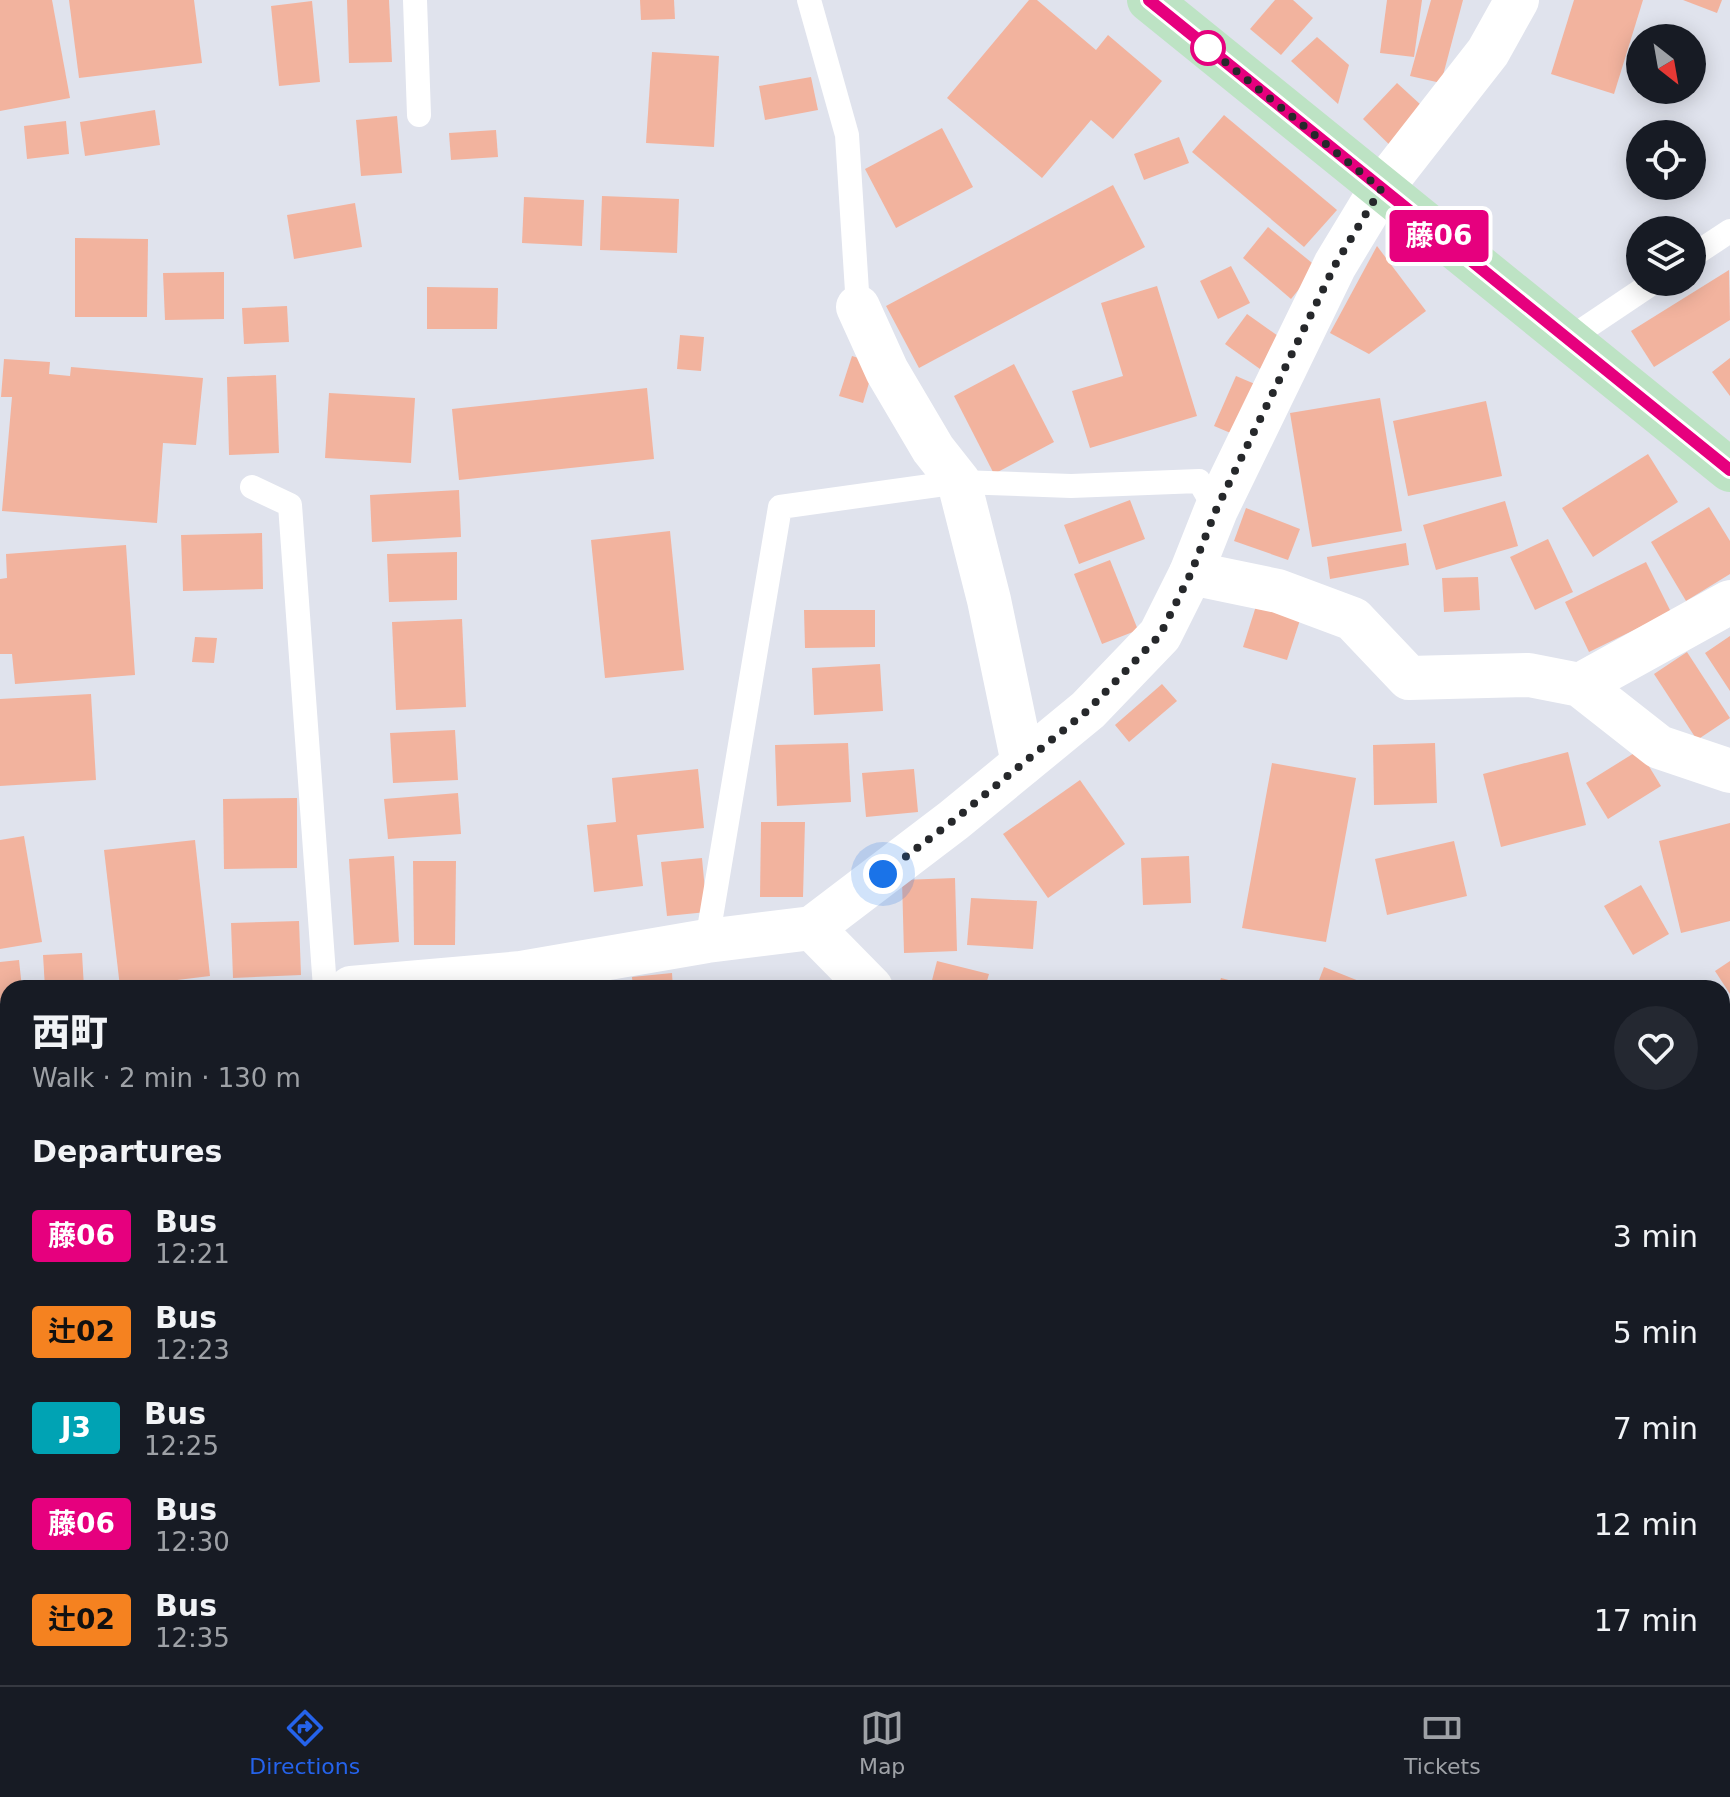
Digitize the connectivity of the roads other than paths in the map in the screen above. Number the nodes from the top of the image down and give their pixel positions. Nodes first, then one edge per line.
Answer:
1 (415, 0) edge
2 (809, 0) edge
3 (1149, 0) edge
4 (1517, 0) edge
5 (419, 115) dead end
6 (1381, 189) junction
7 (1730, 231) edge
8 (1706, 247) edge
9 (1633, 296) edge
10 (858, 307) joint
11 (1569, 339) junction
12 (1730, 470) edge
13 (959, 482) junction
14 (252, 487) dead end
15 (1216, 510) junction
16 (1191, 573) junction
17 (1730, 602) edge
18 (1580, 685) junction
19 (1023, 763) junction
20 (1730, 771) edge
21 (812, 928) junction
22 (707, 941) junction
23 (324, 980) edge
24 (442, 980) edge
25 (863, 980) edge

1 - 5 lane
2 - 10 lane
3 - 6 main road
4 - 6 street
6 - 11 main road
6 - 15 street
7 - 8 lane
9 - 11 lane
10 - 13 street
11 - 12 main road
13 - 15 lane
13 - 19 street
13 - 22 lane
14 - 23 lane
15 - 16 street
16 - 18 street
16 - 19 street
17 - 18 street
18 - 20 street
19 - 21 street
21 - 22 street
21 - 25 street
22 - 24 street

